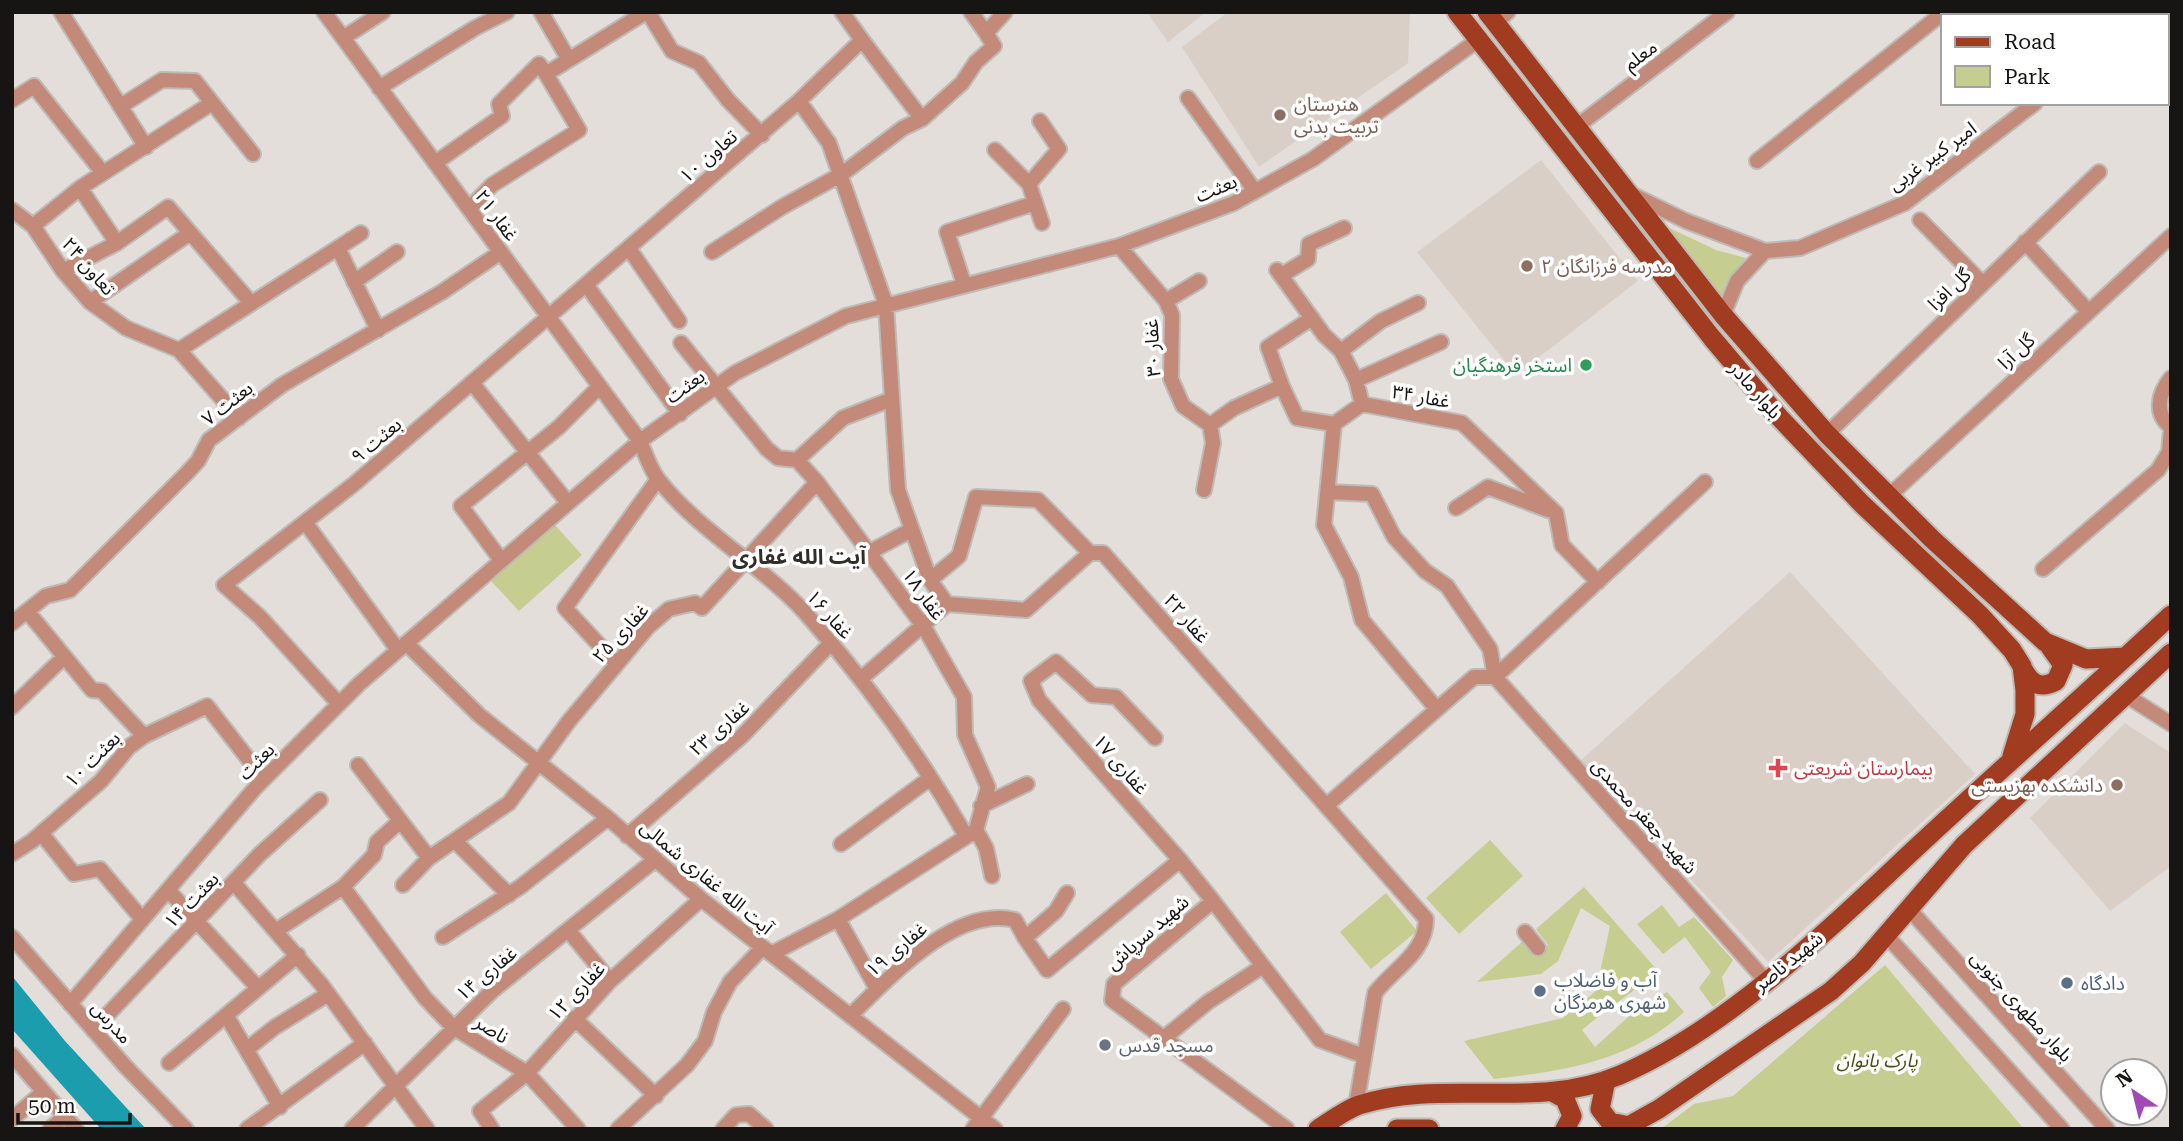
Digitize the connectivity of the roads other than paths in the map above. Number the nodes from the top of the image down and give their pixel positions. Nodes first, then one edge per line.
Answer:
1 (61, 12) edge
2 (324, 12) edge
3 (383, 12) edge
4 (507, 12) edge
5 (541, 12) edge
6 (647, 12) edge
7 (842, 12) edge
8 (971, 12) edge
9 (1005, 12) edge
10 (1457, 12) edge
11 (1727, 12) edge
12 (1941, 14) edge
13 (1497, 16) edge
14 (986, 33) junction
15 (343, 38) junction
16 (862, 40) junction
17 (1478, 40) junction
18 (569, 60) junction
19 (546, 74) junction
20 (379, 88) junction
21 (1188, 98) dead end
22 (12, 100) edge
23 (799, 101) junction
24 (212, 103) junction
25 (2032, 105) edge
26 (121, 106) junction
27 (922, 120) junction
28 (1040, 121) dead end
29 (1576, 127) junction
30 (762, 135) junction
31 (146, 148) junction
32 (995, 150) dead end
33 (253, 155) dead end
34 (1757, 161) dead end
35 (435, 163) junction
36 (2099, 172) dead end
37 (103, 173) junction
38 (842, 174) junction
39 (1029, 184) junction
40 (80, 188) junction
41 (1624, 190) junction
42 (1255, 191) junction
43 (1035, 203) junction
44 (469, 209) junction
45 (12, 210) edge
46 (1920, 220) dead end
47 (1042, 223) dead end
48 (33, 226) junction
49 (1344, 228) dead end
50 (190, 233) junction
51 (360, 233) dead end
52 (2171, 236) edge
53 (2025, 242) junction
54 (117, 243) junction
55 (1119, 246) junction
56 (338, 248) junction
57 (630, 250) junction
58 (1765, 251) junction
59 (397, 252) dead end
60 (500, 252) junction
61 (712, 252) dead end
62 (63, 271) junction
63 (1199, 281) dead end
64 (354, 282) junction
65 (964, 284) junction
66 (1982, 284) junction
67 (587, 286) junction
68 (1166, 301) junction
69 (90, 302) junction
70 (251, 303) junction
71 (1418, 303) dead end
72 (886, 305) junction
73 (2088, 311) junction
74 (1723, 315) junction
75 (549, 318) junction
76 (1312, 318) junction
77 (679, 321) dead end
78 (378, 330) junction
79 (1441, 342) dead end
80 (681, 343) dead end
81 (179, 350) junction
82 (1341, 351) junction
83 (2171, 379) edge
84 (1356, 380) junction
85 (473, 384) junction
86 (718, 386) junction
87 (1282, 386) junction
88 (599, 387) junction
89 (892, 399) junction
90 (1362, 404) junction
91 (680, 414) junction
92 (239, 418) junction
93 (1210, 425) junction
94 (1334, 425) junction
95 (2171, 429) edge
96 (1827, 434) junction
97 (639, 441) junction
98 (530, 453) junction
99 (797, 460) junction
100 (658, 479) junction
101 (817, 482) junction
102 (1706, 482) dead end
103 (1204, 490) dead end
104 (1328, 492) junction
105 (1889, 496) junction
106 (568, 503) junction
107 (1456, 508) dead end
108 (1556, 513) junction
109 (305, 522) junction
110 (911, 530) junction
111 (870, 552) junction
112 (1090, 553) junction
113 (501, 560) junction
114 (746, 560) junction
115 (2043, 569) dead end
116 (930, 580) junction
117 (1598, 582) junction
118 (947, 604) junction
119 (27, 611) junction
120 (2171, 615) edge
121 (12, 623) edge
122 (924, 627) junction
123 (2045, 642) junction
124 (831, 644) junction
125 (402, 646) junction
126 (2171, 653) edge
127 (2126, 657) junction
128 (63, 658) junction
129 (616, 663) junction
130 (2022, 666) junction
131 (1495, 677) junction
132 (862, 678) junction
133 (2127, 696) junction
134 (339, 704) junction
135 (1435, 707) junction
136 (12, 708) edge
137 (2171, 724) edge
138 (144, 736) junction
139 (1156, 738) dead end
140 (2009, 761) junction
141 (538, 762) junction
142 (358, 765) dead end
143 (264, 779) junction
144 (929, 779) junction
145 (1027, 783) dead end
146 (320, 800) dead end
147 (981, 806) junction
148 (1326, 806) junction
149 (608, 818) junction
150 (399, 821) junction
151 (41, 833) junction
152 (971, 833) junction
153 (627, 836) junction
154 (456, 841) junction
155 (841, 844) dead end
156 (12, 854) edge
157 (429, 858) junction
158 (656, 859) junction
159 (1180, 860) junction
160 (992, 876) dead end
161 (234, 883) junction
162 (403, 885) dead end
163 (343, 887) junction
164 (168, 890) junction
165 (1067, 893) dead end
166 (509, 895) junction
167 (701, 899) junction
168 (1213, 901) junction
169 (1909, 909) junction
170 (142, 919) junction
171 (838, 919) junction
172 (197, 921) junction
173 (277, 930) junction
174 (568, 930) junction
175 (1525, 932) dead end
176 (1886, 935) junction
177 (12, 937) edge
178 (443, 937) dead end
179 (1025, 938) junction
180 (1538, 948) dead end
181 (767, 951) junction
182 (298, 955) junction
183 (1263, 966) junction
184 (610, 981) junction
185 (1766, 981) junction
186 (258, 988) junction
187 (877, 989) junction
188 (328, 994) junction
189 (69, 1004) junction
190 (1063, 1009) dead end
191 (851, 1014) junction
192 (226, 1015) junction
193 (574, 1018) junction
194 (453, 1027) junction
195 (93, 1030) junction
196 (1164, 1038) junction
197 (365, 1043) junction
198 (247, 1049) junction
199 (12, 1055) edge
200 (1363, 1056) junction
201 (169, 1063) dead end
202 (527, 1073) junction
203 (1606, 1080) junction
204 (394, 1086) junction
205 (1552, 1092) junction
206 (43, 1093) junction
207 (656, 1096) junction
208 (1356, 1106) junction
209 (280, 1107) junction
210 (64, 1116) junction
211 (12, 1119) edge
212 (978, 1124) edge
213 (1626, 1127) edge
214 (50, 1129) edge
215 (76, 1129) edge
216 (187, 1129) edge
217 (247, 1129) edge
218 (352, 1129) edge
219 (427, 1129) edge
220 (492, 1129) edge
221 (578, 1129) edge
222 (618, 1129) edge
223 (723, 1129) edge
224 (766, 1129) edge
225 (995, 1129) edge
226 (1287, 1129) edge
227 (1318, 1129) edge
228 (1397, 1129) edge
229 (1429, 1129) edge
230 (1565, 1129) edge
231 (2062, 1129) edge
232 (2107, 1129) edge

1 - 26 street
2 - 15 street, غفار ۲۱
3 - 15 street
4 - 20 street
5 - 18 street
6 - 18 street
6 - 30 street
7 - 16 street
8 - 14 street
9 - 14 street
10 - 17 main road, بلوار مادر
11 - 29 street, معلم
12 - 34 street
13 - 29 main road, بلوار مادر
14 - 27 street
15 - 20 street, غفار ۲۱
16 - 23 street, تعاون ۱۰
16 - 27 street
17 - 42 street, بعثت
17 - 130 main road, بلوار مادر
18 - 19 street
19 - 35 street
19 - 44 street
20 - 35 street, غفار ۲۱
21 - 42 street
22 - 37 street
23 - 30 street, تعاون ۱۰
23 - 38 street
24 - 26 street
24 - 31 street
24 - 33 street
25 - 58 street, امیر کبیر غربی
26 - 31 street
27 - 38 street
28 - 39 street
29 - 41 main road, بلوار مادر
30 - 57 street, تعاون ۱۰
31 - 37 street
32 - 39 street
35 - 44 street, غفار ۲۱
36 - 53 street, گل افزا
37 - 40 street
38 - 61 street
38 - 72 street
39 - 43 street
40 - 48 street
40 - 54 street
41 - 58 street, امیر کبیر غربی
41 - 74 main road, بلوار مادر
42 - 55 street, بعثت
43 - 47 street
43 - 65 street
44 - 60 street, غفار ۲۱
45 - 48 street, تعاون ۲۴
46 - 66 street
48 - 62 street, تعاون ۲۴
49 - 76 street, غفار ۳۴
50 - 54 street
50 - 69 street
50 - 70 street
51 - 56 street
52 - 73 street, گل آرا
53 - 66 street, گل افزا
53 - 73 street
54 - 62 street
55 - 65 street, بعثت
55 - 68 street, غفار ۳۰
56 - 64 street
56 - 70 street
57 - 67 street, تعاون ۱۰
57 - 77 street
58 - 74 street
59 - 64 street
60 - 75 street, غفار ۲۱
60 - 78 street, بعثت ۷
62 - 69 street, تعاون ۲۴
63 - 68 street
64 - 78 street
65 - 72 street, بعثت
66 - 96 street, گل افزا
67 - 75 street, تعاون ۱۰
67 - 91 street
68 - 93 street, غفار ۳۰
69 - 81 street, تعاون ۲۴
70 - 81 street
71 - 82 street
72 - 86 street, بعثت
72 - 89 street
73 - 105 street, گل آرا
74 - 96 main road, بلوار مادر
75 - 85 street, بعثت ۹
75 - 88 street, غفار ۲۱
76 - 82 street, غفار ۳۴
76 - 87 street
78 - 92 street, بعثت ۷
79 - 84 street
80 - 86 street, غفار ۱۸
81 - 92 street, تعاون ۲۴
82 - 84 street, غفار ۳۴
83 - 95 street
84 - 90 street, غفار ۳۴
85 - 98 street
85 - 109 street, بعثت ۹
86 - 91 street, بعثت
86 - 99 street, غفار ۱۸
87 - 93 street
87 - 94 street
88 - 97 street, غفار ۲۱
88 - 98 street
89 - 99 street
89 - 110 street
90 - 94 street
90 - 108 street, غفار ۳۴
91 - 97 street, بعثت
92 - 119 street, بعثت ۷
93 - 103 street
94 - 104 street
95 - 115 street
96 - 105 main road, بلوار مادر
97 - 100 street, غفار ۱۶
97 - 106 street, بعثت
98 - 106 street
98 - 113 street
99 - 101 street, غفار ۱۸
100 - 114 street, غفار ۱۶
100 - 129 street
101 - 111 street, غفار ۱۸
101 - 114 street, غفاری ۲۵
102 - 117 street
104 - 131 street, شهید جعفر محمدی
104 - 135 street
105 - 123 main road, بلوار مادر
106 - 113 street, بعثت
107 - 108 street
108 - 117 street
109 - 125 street, آیت الله غفاری شمالی
109 - 134 street, بعثت ۹
110 - 111 street
110 - 116 street
111 - 122 street, غفار ۱۸
112 - 116 street, غفار ۲۲
112 - 118 street
112 - 148 street, غفار ۲۲
113 - 125 street, بعثت
114 - 124 street, غفار ۱۶
114 - 129 street, غفاری ۲۵
116 - 118 street
117 - 131 street
118 - 122 street
119 - 121 street, بعثت ۷
119 - 128 street
120 - 127 main road, شهید ناصر
122 - 132 street
122 - 147 street, غفار ۱۸
123 - 127 main road, بلوار مادر
123 - 130 main road
124 - 132 street, غفار ۱۶
124 - 153 street, غفاری ۲۳
125 - 134 street, بعثت
125 - 141 street, آیت الله غفاری شمالی
126 - 133 main road
127 - 140 main road, شهید ناصر
128 - 136 street
128 - 138 street
129 - 141 street, غفاری ۲۵
130 - 140 main road
131 - 135 street
131 - 185 street, شهید جعفر محمدی
132 - 144 street, غفار ۱۶
133 - 137 street
133 - 169 main road
134 - 143 street, بعثت
135 - 148 street
138 - 143 street, بعثت ۱۰
138 - 151 street, بعثت ۱۰
139 - 159 street, غفاری ۱۷
140 - 185 main road, شهید ناصر
141 - 149 street, آیت الله غفاری شمالی
141 - 154 street, غفاری ۲۵
142 - 150 street
143 - 164 street, بعثت
144 - 152 street, غفار ۱۶
144 - 155 street
145 - 147 street
146 - 161 street, بعثت ۱۴
147 - 152 street, غفار ۱۸
148 - 200 street, غفار ۲۲
149 - 153 street, آیت الله غفاری شمالی
149 - 166 street
150 - 157 street
150 - 163 street
151 - 156 street, بعثت ۱۰
151 - 170 street
152 - 160 street
152 - 171 street
153 - 158 street, آیت الله غفاری شمالی
154 - 157 street, غفاری ۲۵
154 - 166 street
157 - 162 street, غفاری ۲۵
158 - 167 street, آیت الله غفاری شمالی
158 - 174 street, غفاری ۱۴
159 - 168 street
159 - 179 street, غفاری ۱۹
161 - 172 street, بعثت ۱۴
161 - 173 street
163 - 173 street
163 - 194 street, ناصر
164 - 170 street, بعثت
164 - 172 street
165 - 179 street
166 - 178 street
167 - 181 street, آیت الله غفاری شمالی
167 - 184 street, غفاری ۱۲
168 - 183 street, شهید سرپاش
168 - 196 street, شهید سرپاش
169 - 176 main road
169 - 232 street, بلوار مطهری جنوبی
170 - 189 street, بعثت
171 - 181 street
171 - 187 street
172 - 186 street
172 - 195 street, بعثت ۱۴
173 - 182 street
174 - 184 street
174 - 194 street, غفاری ۱۴
175 - 180 street
176 - 213 main road
176 - 231 street
177 - 189 street, مدرس
179 - 187 street, غفاری ۱۹
181 - 191 street, آیت الله غفاری شمالی
181 - 207 street
182 - 186 street
182 - 188 street
183 - 196 street
183 - 200 street, شهید سرپاش
184 - 193 street, غفاری ۱۲
185 - 203 main road, شهید ناصر
186 - 192 street
187 - 191 street, غفاری ۱۹
188 - 197 street
188 - 198 street
189 - 195 street, مدرس
190 - 212 street
191 - 212 street, آیت الله غفاری شمالی
192 - 198 street
192 - 201 street
193 - 202 street, غفاری ۱۲
193 - 207 street
194 - 202 street, ناصر
194 - 204 street, غفاری ۱۴
195 - 216 street, مدرس
196 - 226 street, شهید سرپاش
197 - 204 street
197 - 209 street
198 - 209 street
199 - 206 street
200 - 208 street, غفار ۲۲
202 - 220 street, غفاری ۱۲
202 - 221 street, ناصر
203 - 205 main road, شهید ناصر
203 - 213 main road
204 - 218 street, غفاری ۱۴
204 - 219 street
205 - 208 main road, شهید ناصر
205 - 230 main road
206 - 210 street
206 - 211 street
207 - 222 street
208 - 227 main road, شهید ناصر
209 - 217 street
210 - 214 street
210 - 215 street
212 - 225 street, آیت الله غفاری شمالی
223 - 224 street
228 - 229 main road

